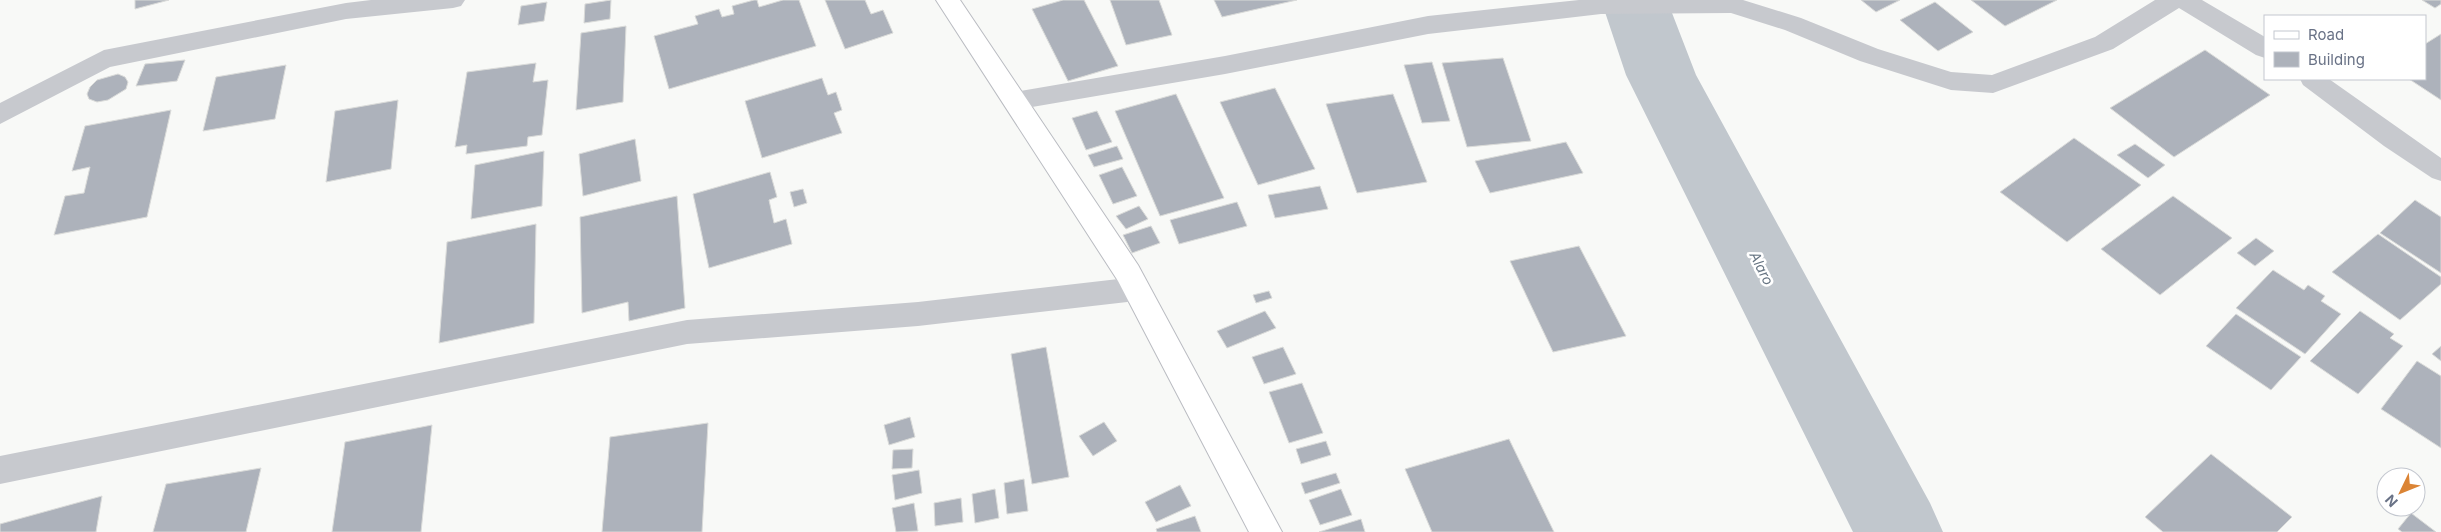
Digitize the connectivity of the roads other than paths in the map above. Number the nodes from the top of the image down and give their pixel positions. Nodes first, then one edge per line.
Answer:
1 (453, 0) edge
2 (948, 0) edge
3 (2173, 0) edge
4 (2184, 0) edge
5 (345, 5) edge
6 (2264, 48) edge
7 (2313, 80) edge
8 (1015, 101) junction
9 (0, 114) edge
10 (2441, 171) edge
11 (1136, 289) junction
12 (0, 470) edge
13 (1266, 532) edge

1 - 5 street
2 - 8 street
3 - 8 street
4 - 6 street
5 - 9 street
7 - 10 street
8 - 11 street
11 - 12 street
11 - 13 street

